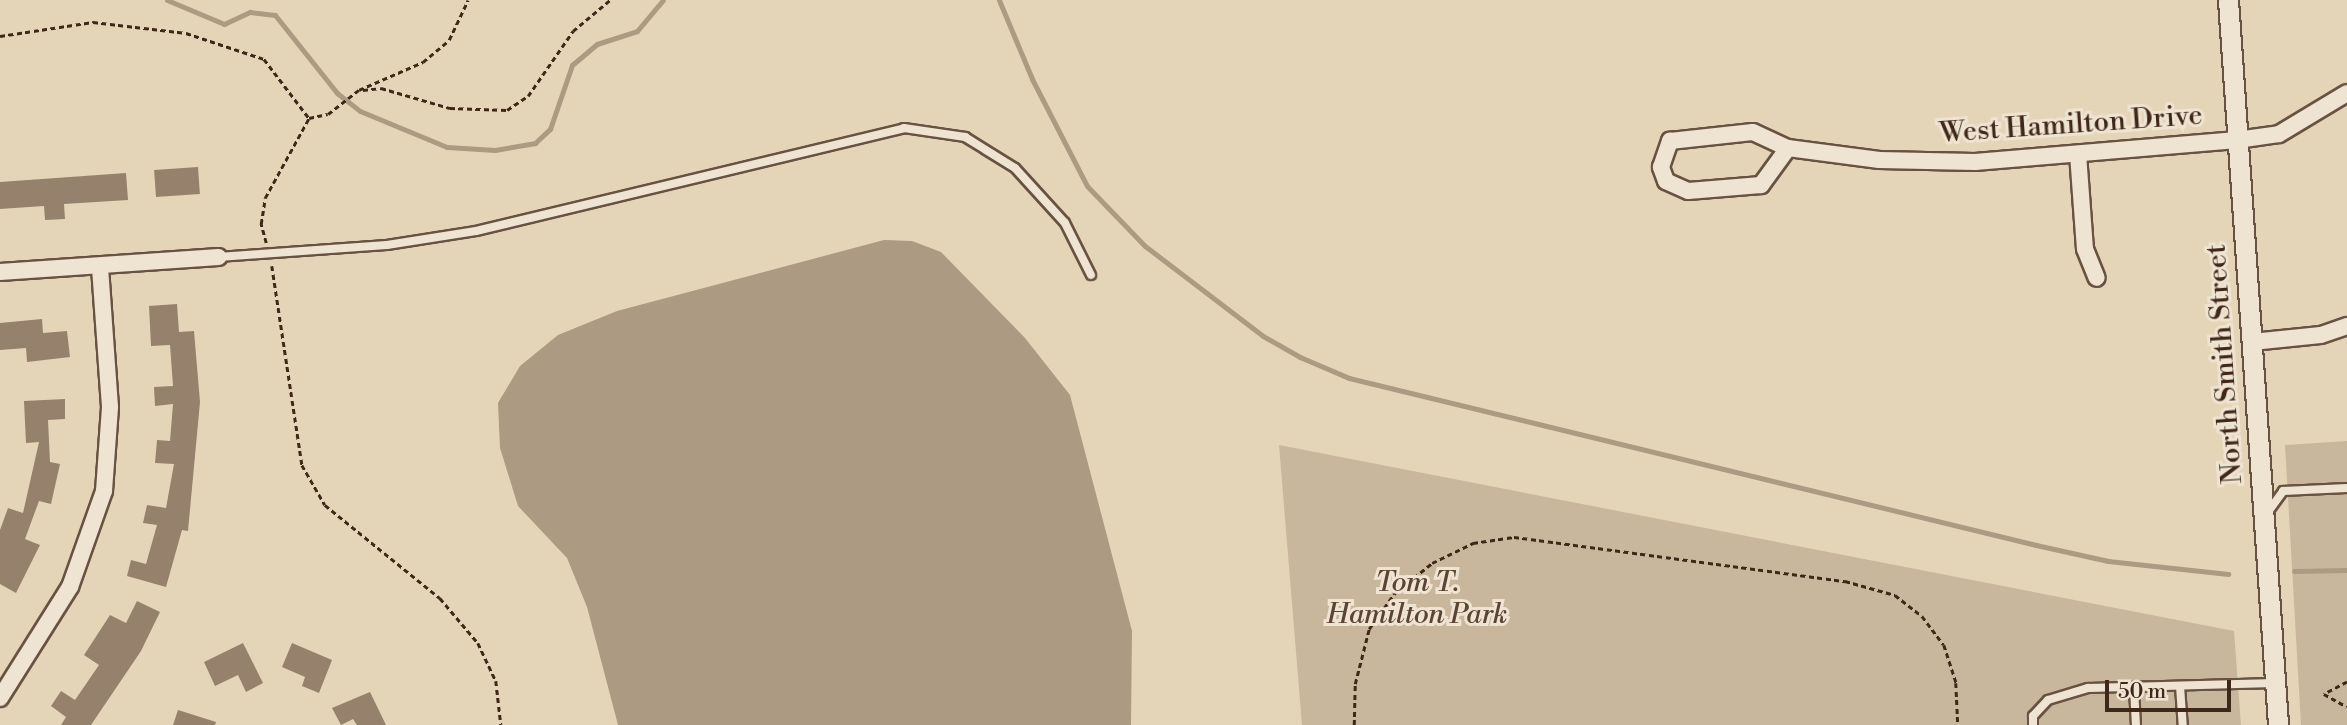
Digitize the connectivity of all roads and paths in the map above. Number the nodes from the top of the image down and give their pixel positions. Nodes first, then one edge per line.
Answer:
1 (468, 0) edge
2 (610, 0) edge
3 (2228, 0) edge
4 (0, 36) edge
5 (359, 90) junction
6 (2347, 93) edge
7 (309, 118) junction
8 (2237, 139) junction
9 (1788, 148) junction
10 (2078, 154) junction
11 (269, 253) junction
12 (218, 257) joint
13 (100, 266) junction
14 (0, 272) edge
15 (1091, 275) dead end
16 (2097, 278) dead end
17 (2347, 326) edge
18 (2252, 342) junction
19 (2347, 488) edge
20 (2264, 517) junction
21 (2347, 682) edge
22 (2275, 683) junction
23 (2180, 686) junction
24 (2134, 688) junction
25 (0, 698) edge
26 (2347, 707) edge
27 (501, 725) edge
28 (1354, 725) edge
29 (1958, 725) edge
30 (2033, 725) edge
31 (2136, 725) edge
32 (2183, 725) edge
33 (2278, 725) edge

1 - 5 path
2 - 5 path
3 - 8 street, North Smith Street
4 - 7 path
5 - 7 path
6 - 8 street, West Hamilton Drive
7 - 11 path
8 - 10 street, West Hamilton Drive
8 - 18 street, North Smith Street
9 - 9 street, West Hamilton Drive
9 - 10 street, West Hamilton Drive
10 - 16 street
11 - 12 lane
11 - 15 lane
11 - 27 path
12 - 13 street
13 - 14 street
13 - 25 street
17 - 18 street
18 - 20 street, North Smith Street
19 - 20 lane
20 - 22 street, North Smith Street
21 - 26 path
22 - 23 lane
22 - 33 street, North Smith Street
23 - 24 lane
23 - 32 lane
24 - 30 lane
24 - 31 lane
28 - 29 path

